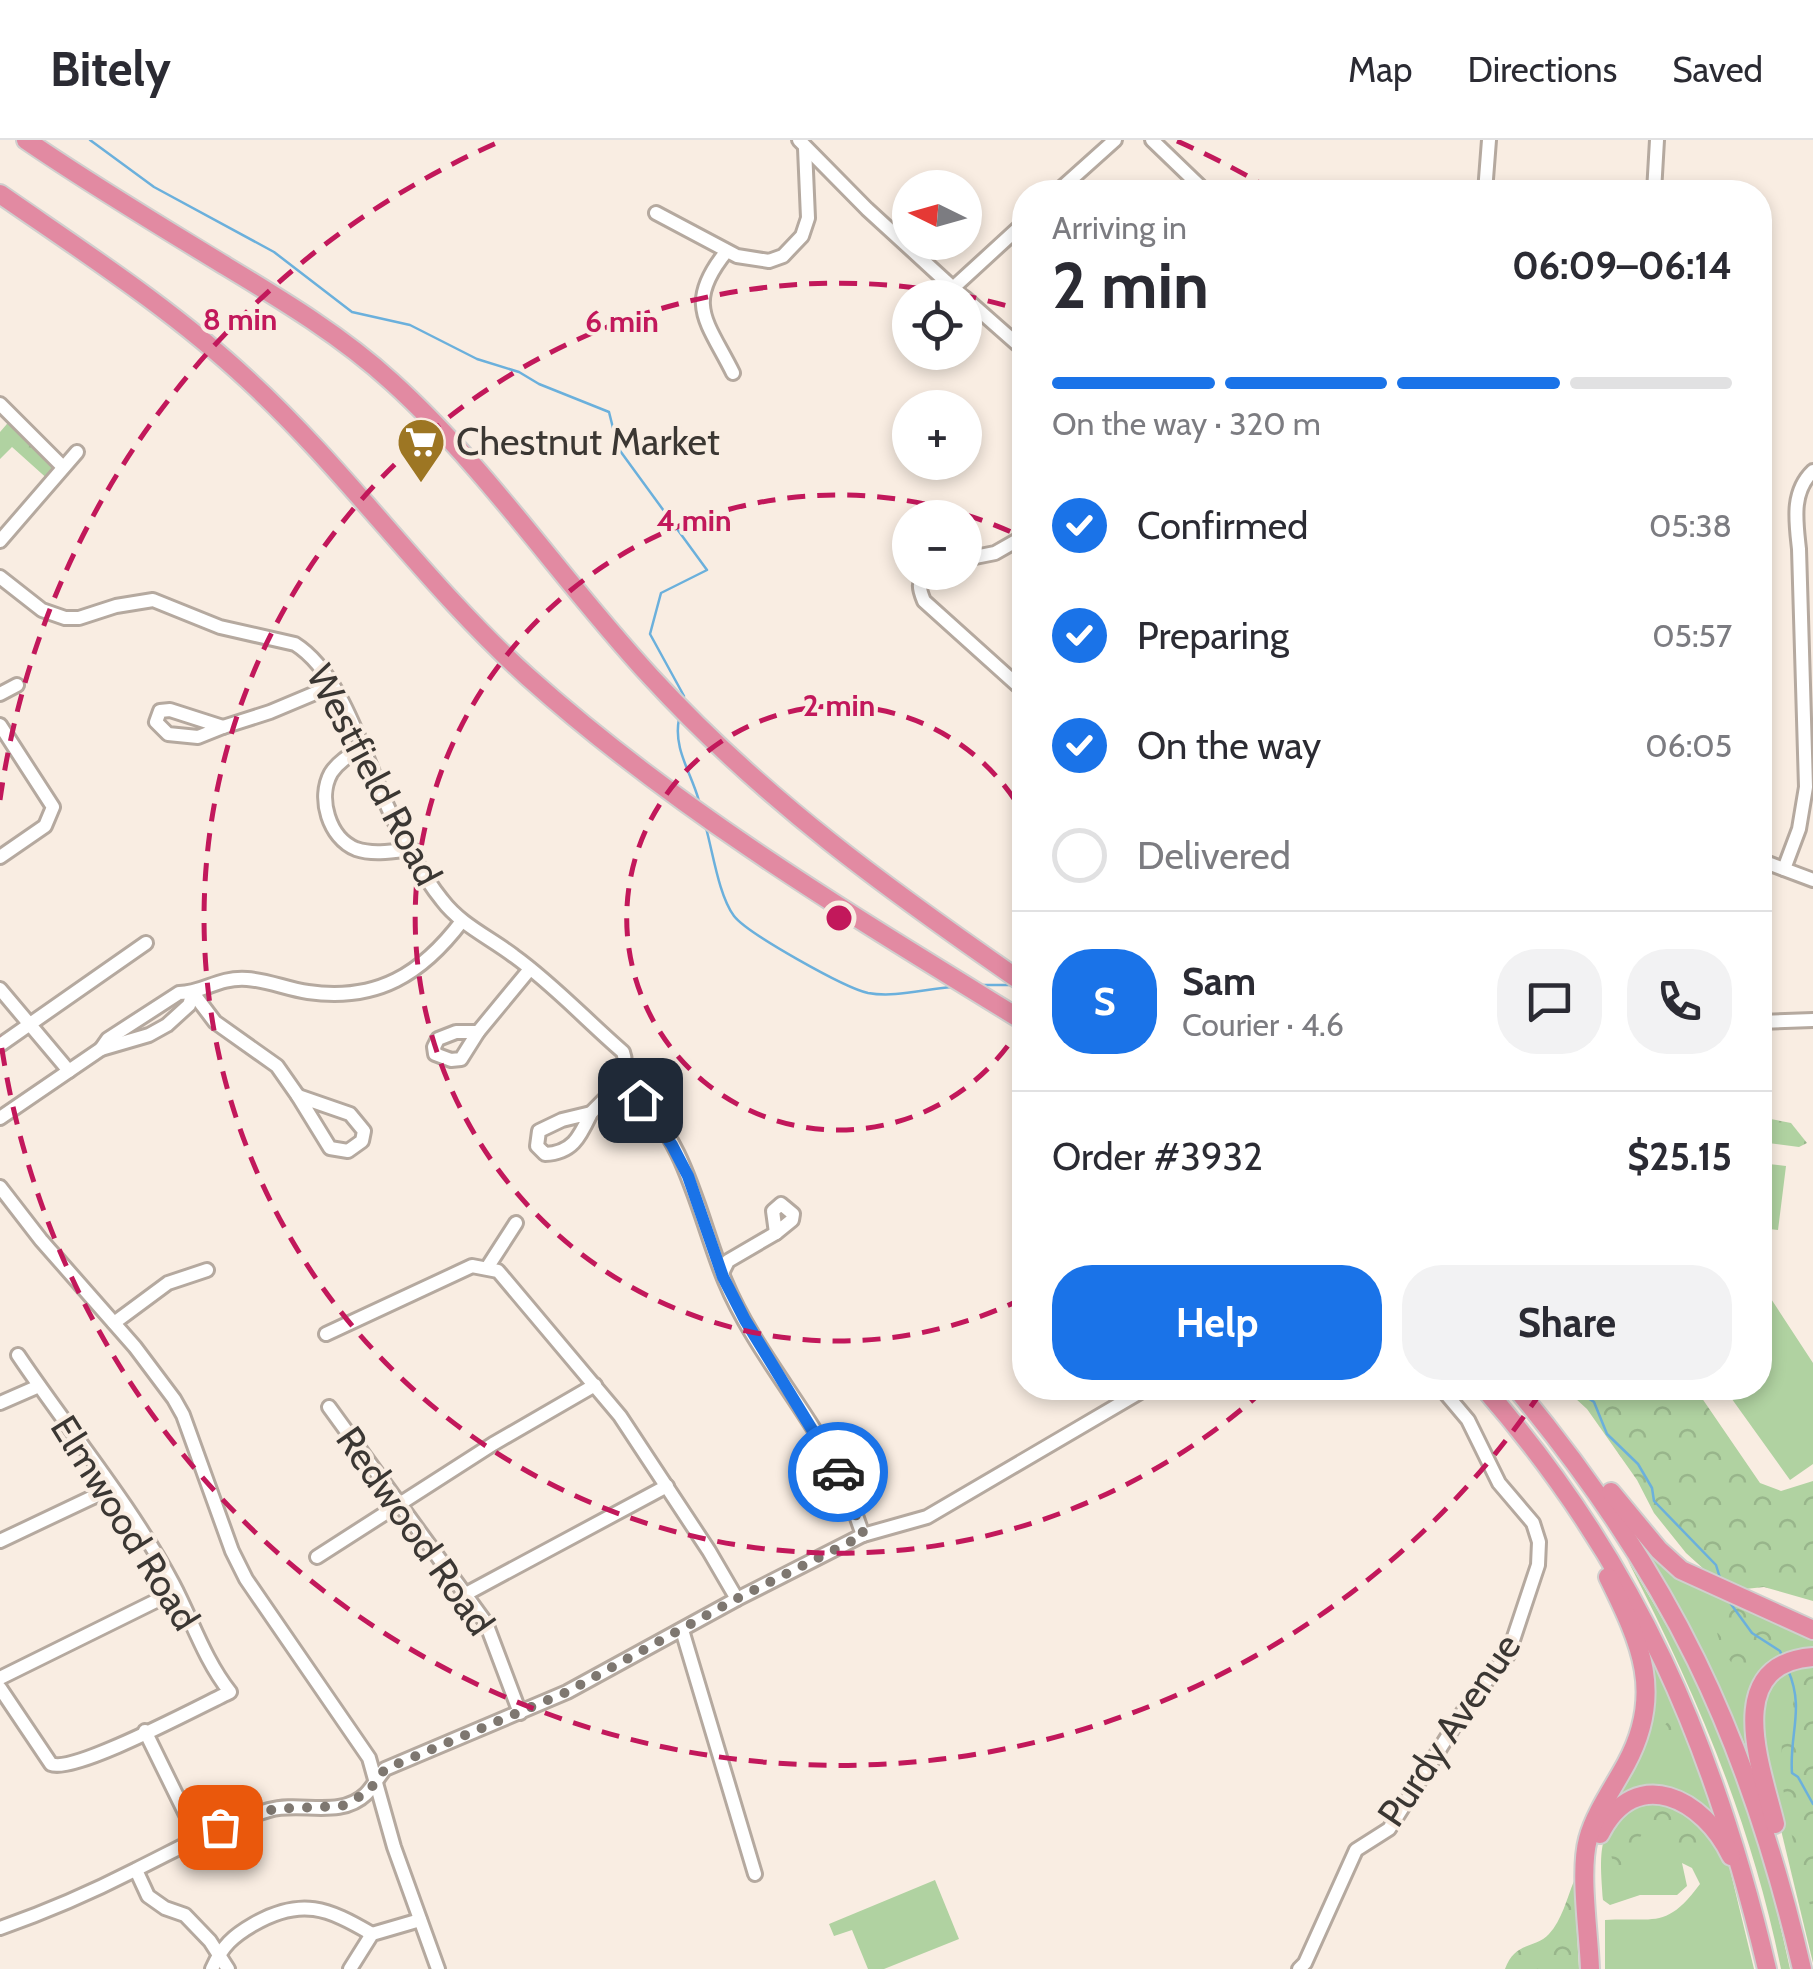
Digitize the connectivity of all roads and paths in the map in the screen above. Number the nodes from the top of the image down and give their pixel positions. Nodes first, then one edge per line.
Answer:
1 (26, 140) edge
2 (1115, 140) edge
3 (1152, 140) edge
4 (1489, 140) edge
5 (1657, 140) edge
6 (802, 144) edge
7 (1070, 180) edge
8 (1194, 180) edge
9 (1487, 180) edge
10 (1655, 180) edge
11 (0, 194) edge
12 (656, 214) dead end
13 (1012, 237) edge
14 (726, 252) junction
15 (946, 280) edge
16 (973, 280) edge
17 (982, 312) edge
18 (1012, 339) edge
19 (733, 373) dead end
20 (0, 404) edge
21 (78, 452) dead end
22 (64, 467) junction
23 (1813, 470) edge
24 (0, 541) edge
25 (1012, 543) edge
26 (982, 556) edge
27 (0, 576) edge
28 (919, 590) edge
29 (1012, 681) edge
30 (17, 685) dead end
31 (332, 686) junction
32 (0, 694) edge
33 (0, 725) edge
34 (222, 727) dead end
35 (361, 748) junction
36 (412, 849) junction
37 (0, 857) edge
38 (1772, 864) edge
39 (1784, 869) junction
40 (1813, 880) edge
41 (462, 921) junction
42 (146, 942) dead end
43 (530, 969) junction
44 (1012, 975) edge
45 (0, 989) edge
46 (193, 993) junction
47 (1012, 1014) edge
48 (1813, 1020) edge
49 (1772, 1022) edge
50 (30, 1024) junction
51 (478, 1032) dead end
52 (0, 1045) edge
53 (68, 1071) junction
54 (631, 1093) dead end
55 (298, 1096) junction
56 (590, 1113) dead end
57 (0, 1118) edge
58 (0, 1187) edge
59 (516, 1223) dead end
60 (776, 1233) dead end
61 (487, 1268) junction
62 (207, 1270) dead end
63 (723, 1271) junction
64 (114, 1323) junction
65 (326, 1334) dead end
66 (18, 1355) dead end
67 (595, 1385) junction
68 (39, 1386) junction
69 (1127, 1400) edge
70 (1451, 1400) edge
71 (1493, 1400) edge
72 (1525, 1400) edge
73 (1534, 1400) edge
74 (0, 1403) edge
75 (329, 1407) dead end
76 (666, 1486) junction
77 (112, 1488) junction
78 (1566, 1492) junction
79 (398, 1504) junction
80 (864, 1535) junction
81 (0, 1541) edge
82 (317, 1556) dead end
83 (176, 1591) junction
84 (464, 1596) junction
85 (736, 1599) junction
86 (682, 1630) junction
87 (1813, 1630) edge
88 (1807, 1657) edge
89 (0, 1678) edge
90 (0, 1688) edge
91 (520, 1713) junction
92 (144, 1732) junction
93 (376, 1779) junction
94 (197, 1837) junction
95 (136, 1870) junction
96 (755, 1874) dead end
97 (420, 1920) junction
98 (1757, 1926) junction
99 (0, 1928) edge
100 (372, 1934) junction
101 (1800, 1961) edge
102 (215, 1963) edge
103 (1304, 1967) edge
104 (228, 1969) edge
105 (350, 1969) edge
106 (438, 1969) edge
107 (1590, 1969) edge
108 (1600, 1969) edge
109 (1767, 1969) edge

1 - 44 highway
2 - 7 street
3 - 8 street
4 - 9 street
5 - 10 street
6 - 14 street
6 - 15 street
11 - 47 highway
12 - 14 street
13 - 16 street
14 - 19 street
17 - 18 street
20 - 22 street
21 - 22 street
22 - 24 street
23 - 39 street
25 - 26 street
27 - 31 street, Westfield Road
28 - 29 street
30 - 32 street
31 - 34 street
31 - 35 street, Westfield Road
33 - 37 street
35 - 36 street, Westfield Road
35 - 36 street
36 - 41 street, Westfield Road
38 - 39 street
39 - 40 street
41 - 43 street, Westfield Road
41 - 46 street
42 - 50 street
43 - 51 street
43 - 56 street, Westfield Road
45 - 50 street
46 - 53 street
46 - 55 street
48 - 49 street
50 - 52 street
50 - 53 street
53 - 57 street
54 - 63 street
55 - 55 street
58 - 64 street
59 - 61 street
60 - 63 street
61 - 65 street
61 - 67 street
62 - 64 street
63 - 80 street
64 - 93 street
66 - 68 street, Elmwood Road
67 - 76 street
67 - 79 street
68 - 74 street
68 - 77 street, Elmwood Road
69 - 80 street
70 - 103 street, Purdy Avenue
71 - 78 highway
72 - 101 highway
73 - 87 highway
75 - 79 street, Redwood Road
76 - 84 street
76 - 85 street
77 - 81 street
77 - 83 street, Elmwood Road
78 - 98 highway
78 - 107 highway
79 - 82 street
79 - 84 street, Redwood Road
80 - 85 street
83 - 89 street
83 - 92 street, Elmwood Road
84 - 91 street, Redwood Road
85 - 86 street
86 - 91 street
86 - 96 street
88 - 101 highway
90 - 92 street
91 - 93 street
92 - 94 street
93 - 94 street
93 - 97 street
94 - 95 street
95 - 99 street
95 - 102 street
97 - 100 street
97 - 106 street
98 - 108 highway
98 - 109 highway
100 - 102 street
100 - 105 street
102 - 104 street

